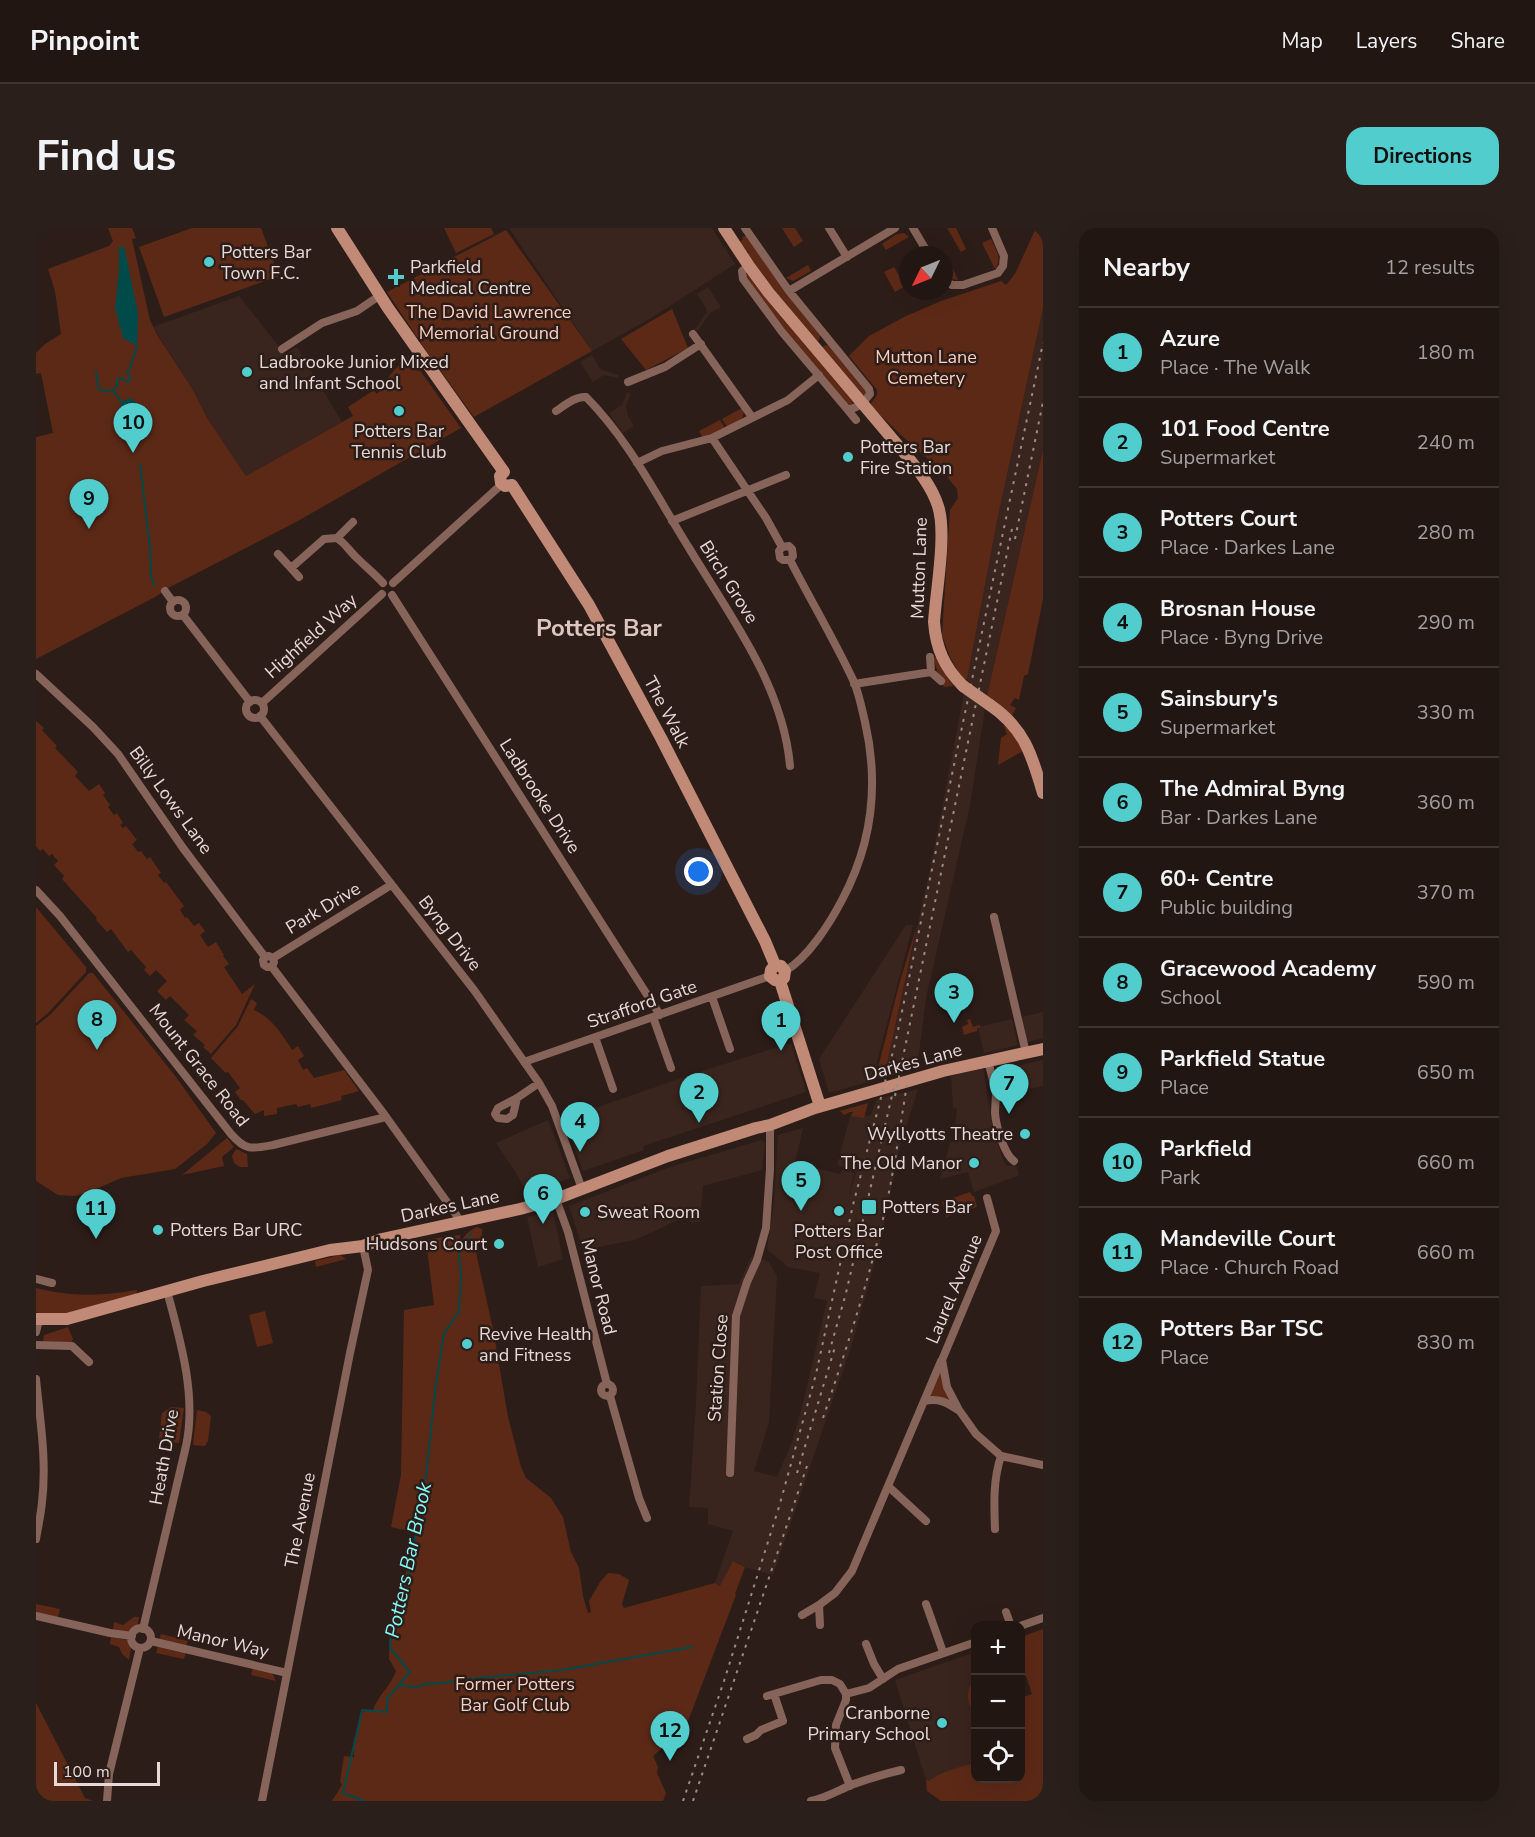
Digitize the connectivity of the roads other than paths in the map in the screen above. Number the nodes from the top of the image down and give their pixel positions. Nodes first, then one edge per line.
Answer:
1 (337, 228) edge
2 (724, 228) edge
3 (830, 228) edge
4 (895, 228) edge
5 (913, 228) edge
6 (992, 228) edge
7 (746, 229) edge
8 (731, 240) junction
9 (924, 246) edge
10 (847, 257) junction
11 (749, 266) junction
12 (953, 285) edge
13 (789, 291) junction
14 (380, 296) junction
15 (693, 334) dead end
16 (826, 338) junction
17 (700, 344) junction
18 (816, 348) junction
19 (282, 349) dead end
20 (819, 375) junction
21 (628, 382) dead end
22 (862, 402) junction
23 (847, 409) junction
24 (556, 411) dead end
25 (752, 417) junction
26 (856, 420) dead end
27 (712, 438) junction
28 (637, 463) junction
29 (786, 475) dead end
30 (506, 480) junction
31 (748, 491) junction
32 (672, 521) junction
33 (353, 522) dead end
34 (337, 537) junction
35 (278, 554) dead end
36 (291, 568) junction
37 (299, 577) dead end
38 (383, 583) junction
39 (393, 583) junction
40 (165, 591) dead end
41 (382, 594) junction
42 (392, 595) junction
43 (930, 657) dead end
44 (931, 672) junction
45 (36, 674) edge
46 (941, 681) dead end
47 (855, 684) junction
48 (250, 702) junction
49 (262, 703) junction
50 (260, 716) junction
51 (790, 766) dead end
52 (1043, 793) edge
53 (391, 885) junction
54 (36, 890) edge
55 (994, 917) dead end
56 (270, 961) junction
57 (778, 973) junction
58 (712, 997) junction
59 (657, 1016) junction
60 (595, 1037) junction
61 (730, 1049) dead end
62 (1043, 1049) edge
63 (1026, 1053) junction
64 (988, 1061) junction
65 (524, 1062) junction
66 (671, 1068) dead end
67 (539, 1083) junction
68 (613, 1089) dead end
69 (517, 1098) dead end
70 (820, 1107) junction
71 (386, 1117) junction
72 (770, 1125) junction
73 (1014, 1161) dead end
74 (582, 1189) junction
75 (987, 1197) dead end
76 (556, 1199) junction
77 (459, 1222) junction
78 (363, 1246) junction
79 (36, 1279) edge
80 (52, 1283) dead end
81 (167, 1291) junction
82 (37, 1324) edge
83 (36, 1345) edge
84 (942, 1360) junction
85 (89, 1362) dead end
86 (36, 1379) edge
87 (924, 1401) junction
88 (958, 1410) junction
89 (1001, 1456) junction
90 (1043, 1465) edge
91 (729, 1473) dead end
92 (889, 1487) junction
93 (647, 1518) dead end
94 (926, 1521) dead end
95 (995, 1529) dead end
96 (36, 1539) edge
97 (926, 1604) dead end
98 (819, 1605) junction
99 (1006, 1612) dead end
100 (802, 1615) dead end
101 (36, 1616) edge
102 (1043, 1618) edge
103 (1009, 1621) edge
104 (1025, 1624) edge
105 (820, 1625) dead end
106 (143, 1629) junction
107 (132, 1636) junction
108 (151, 1641) junction
109 (971, 1643) edge
110 (866, 1644) dead end
111 (140, 1648) junction
112 (944, 1652) junction
113 (287, 1673) junction
114 (883, 1679) junction
115 (846, 1694) junction
116 (747, 1738) dead end
117 (901, 1770) dead end
118 (850, 1786) junction
119 (107, 1801) edge
120 (262, 1801) edge
121 (812, 1801) edge

1 - 14 street, The Walk
2 - 8 street, Mutton Lane
3 - 10 street
4 - 10 street
5 - 9 street
6 - 12 street
7 - 8 street
7 - 13 street
8 - 11 street, Mutton Lane
10 - 13 street
11 - 18 street, Mutton Lane
11 - 20 street
13 - 16 street
14 - 19 street
14 - 30 street, The Walk
15 - 17 street
16 - 18 street
16 - 22 street
17 - 21 street
17 - 25 street
18 - 22 street, Mutton Lane
20 - 23 street
20 - 25 street
22 - 23 street
22 - 52 street, Mutton Lane, bridge
23 - 26 street
24 - 28 street, Birch Grove
25 - 27 street
27 - 28 street
27 - 31 street, Strafford Gate
28 - 32 street, Birch Grove
29 - 31 street
30 - 39 street
30 - 57 street, The Walk
31 - 32 street
31 - 47 street, Strafford Gate
32 - 51 street, Birch Grove
33 - 34 street
34 - 36 street
34 - 38 street
35 - 36 street
36 - 37 street
38 - 39 street
38 - 41 street
39 - 42 street
40 - 48 street
41 - 42 street
41 - 49 street, Highfield Way
42 - 59 street, Ladbrooke Drive
43 - 44 street
44 - 46 street
44 - 47 street
45 - 56 street, Billy Lows Lane
47 - 57 street, Strafford Gate
48 - 49 street
48 - 50 street
49 - 50 street
50 - 53 street, Byng Drive
53 - 56 street, Park Drive
53 - 65 street, Byng Drive
54 - 71 street, Mount Grace Road
55 - 63 street
56 - 71 street, Billy Lows Lane
57 - 58 street, Strafford Gate
57 - 70 street, The Walk
58 - 59 street, Strafford Gate
58 - 61 street
59 - 60 street, Strafford Gate
59 - 66 street, Ladbrooke Drive
60 - 65 street, Strafford Gate
60 - 68 street
62 - 63 street, Darkes Lane
63 - 64 street, Darkes Lane
64 - 70 street, Darkes Lane
64 - 73 street
65 - 67 street, Byng Drive
67 - 69 street
67 - 74 street, Byng Drive
70 - 72 street, Darkes Lane
71 - 77 street, Billy Lows Lane
72 - 74 street, Darkes Lane
72 - 91 street, Station Close
74 - 76 street, Darkes Lane
75 - 84 street, Laurel Avenue
76 - 77 street, Darkes Lane
76 - 93 street, Manor Road
77 - 78 street, Darkes Lane
78 - 81 street, Darkes Lane
78 - 113 street, The Avenue
79 - 80 street
81 - 82 street, Darkes Lane
81 - 106 street, Heath Drive
83 - 85 street
84 - 87 street, Laurel Avenue
84 - 88 street, Laurel Avenue
86 - 96 street
87 - 88 street
87 - 92 street, Laurel Avenue
88 - 89 street, Laurel Avenue
89 - 90 street, Laurel Avenue
89 - 95 street
92 - 94 street
92 - 98 street, Laurel Avenue
97 - 112 street
98 - 100 street, Laurel Avenue
98 - 105 street
99 - 103 street
101 - 107 street
102 - 104 street
106 - 107 street
106 - 108 street
107 - 111 street
108 - 111 street
108 - 113 street, Manor Way
109 - 112 street
110 - 114 street
111 - 119 street
112 - 114 street
113 - 120 street, The Avenue
114 - 115 street
115 - 116 street
115 - 118 street
117 - 118 street
118 - 121 street

